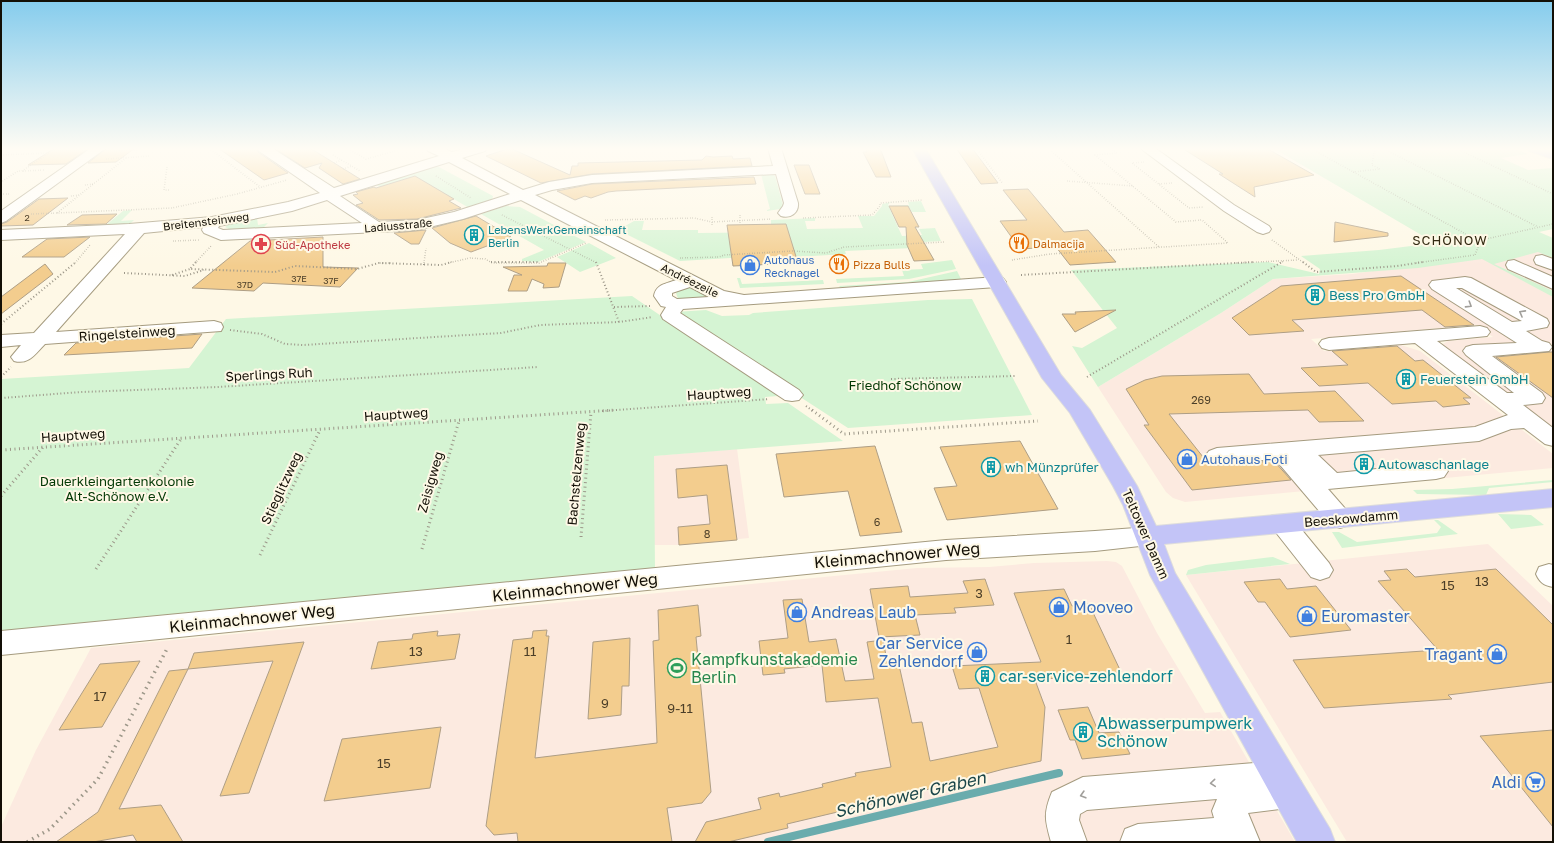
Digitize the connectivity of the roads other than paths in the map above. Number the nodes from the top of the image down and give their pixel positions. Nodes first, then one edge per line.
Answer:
1 (44, 187) edge
2 (320, 187) edge
3 (352, 187) edge
4 (508, 187) edge
5 (544, 187) edge
6 (786, 187) edge
7 (941, 187) edge
8 (1201, 187) edge
9 (330, 194) junction
10 (522, 195) junction
11 (302, 203) junction
12 (269, 212) junction
13 (786, 213) dead end
14 (1, 218) edge
15 (323, 219) dead end
16 (212, 222) junction
17 (281, 224) dead end
18 (139, 228) junction
19 (371, 228) junction
20 (1263, 230) road end
21 (1, 235) edge
22 (1514, 265) dead end
23 (691, 281) junction
24 (997, 282) junction
25 (1553, 284) edge
26 (744, 300) junction
27 (667, 308) junction
28 (214, 327) road end
29 (1507, 329) dead end
30 (1480, 332) dead end
31 (1419, 337) junction
32 (40, 338) junction
33 (1, 341) edge
34 (1329, 344) dead end
35 (1545, 347) edge
36 (21, 357) dead end
37 (1484, 359) junction
38 (1452, 361) junction
39 (792, 395) road end
40 (1502, 400) junction
41 (1529, 421) junction
42 (1553, 439) edge
43 (1403, 441) junction
44 (1290, 450) junction
45 (1216, 456) dead end
46 (1553, 498) edge
47 (1340, 519) junction
48 (1284, 524) junction
49 (1149, 536) junction
50 (1320, 570) dead end
51 (1, 643) edge
52 (1284, 785) junction
53 (1240, 838) edge
54 (1069, 842) edge
55 (1138, 842) edge
56 (1318, 842) edge

1 - 14 street
2 - 9 street
3 - 9 street, Breitensteinweg
4 - 10 street, Andréezeile
5 - 10 street, Ladiusstraße
6 - 13 street
7 - 24 main road, Teltower Damm
8 - 20 street
9 - 11 street, Breitensteinweg
9 - 19 street
10 - 19 street, Ladiusstraße
10 - 23 street, Andréezeile
11 - 12 street, Breitensteinweg
11 - 15 street
12 - 16 street, Breitensteinweg
12 - 17 street
16 - 18 street, Breitensteinweg
16 - 19 street, Ladiusstraße
18 - 21 street, Breitensteinweg
18 - 32 street
22 - 25 street
23 - 26 street, Andréezeile
23 - 27 street
24 - 26 street, Andréezeile
24 - 49 main road, Teltower Damm
26 - 27 street
27 - 39 street
28 - 32 street, Ringelsteinweg
29 - 35 street
30 - 31 street
31 - 34 street
31 - 38 street
32 - 33 street, Ringelsteinweg
32 - 36 street
35 - 37 street
37 - 38 street
37 - 40 street
38 - 40 street
40 - 41 street
41 - 42 street
41 - 43 street
43 - 44 street
43 - 44 street
44 - 45 street
44 - 47 street
46 - 47 main road, Beeskowdamm
47 - 48 main road, Beeskowdamm
48 - 49 main road, Beeskowdamm
48 - 50 street
49 - 51 street, Kleinmachnower Weg
49 - 52 main road, Teltower Damm
52 - 53 street
52 -> 54 street
52 - 56 main road, Teltower Damm
53 - 55 street

